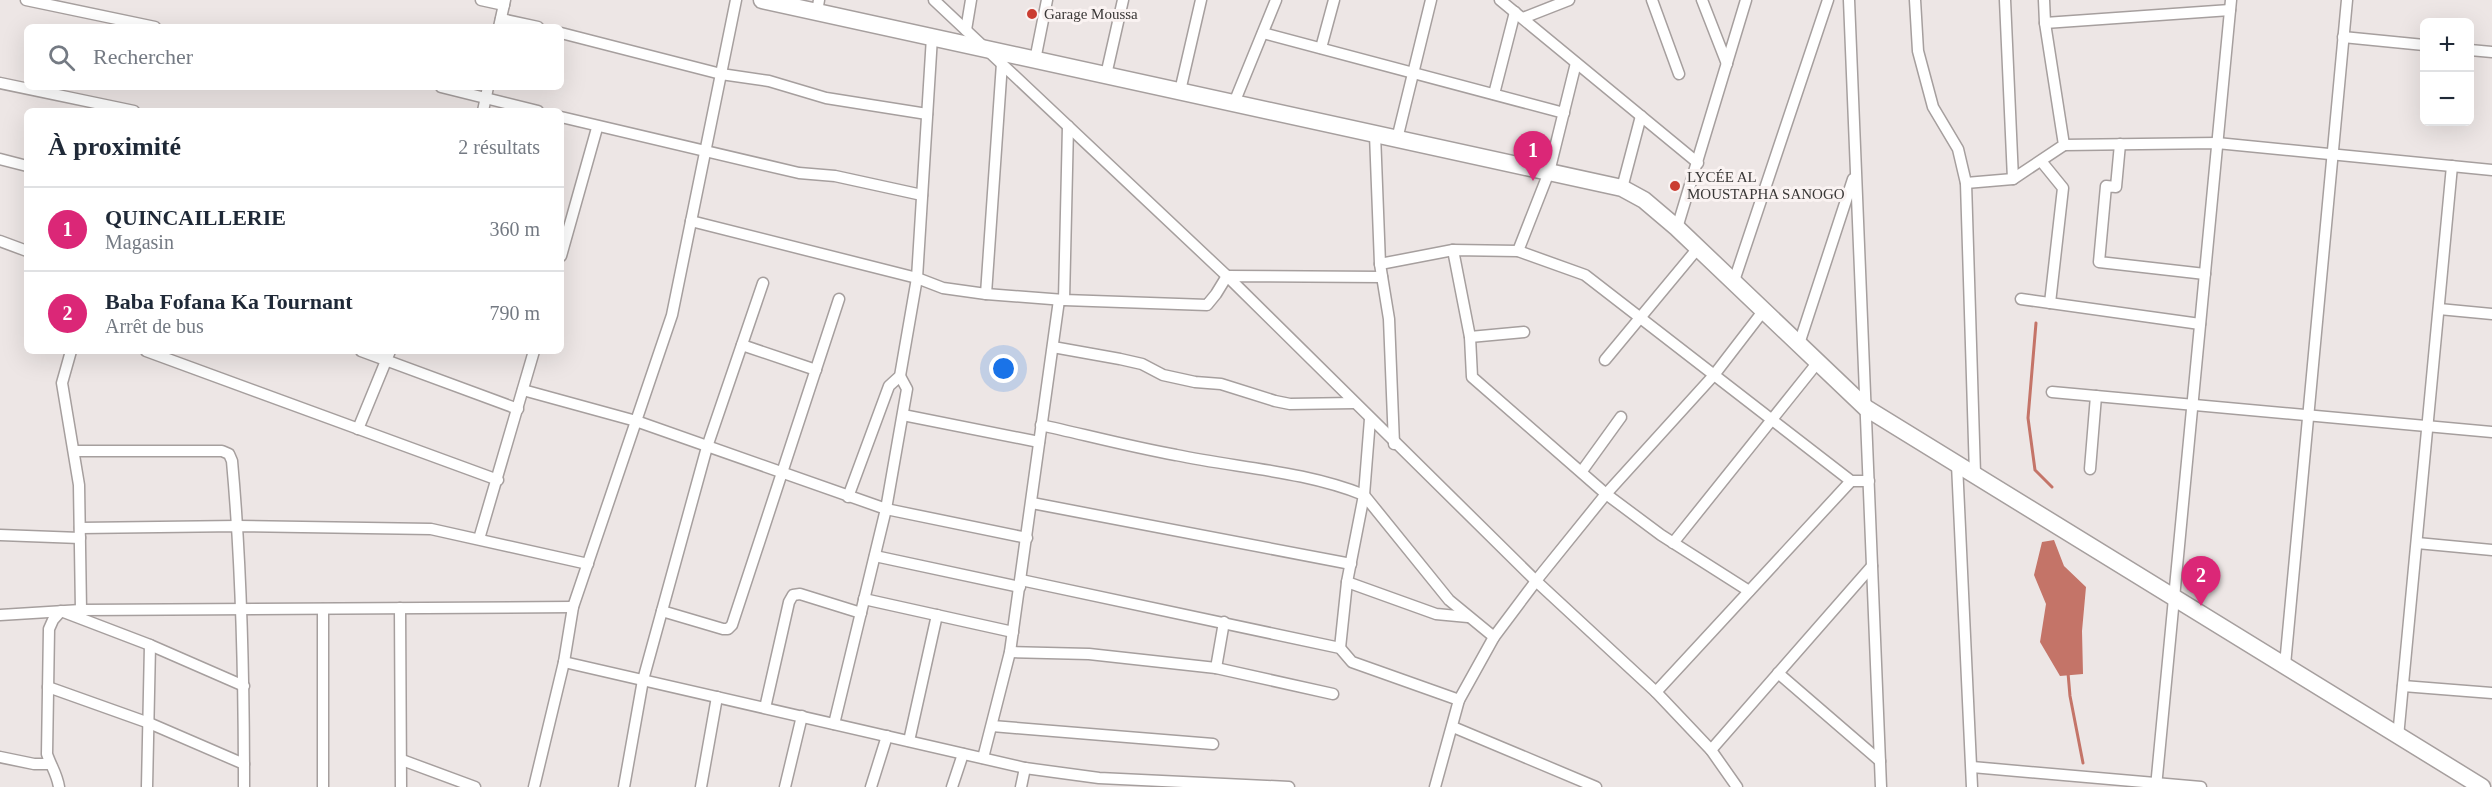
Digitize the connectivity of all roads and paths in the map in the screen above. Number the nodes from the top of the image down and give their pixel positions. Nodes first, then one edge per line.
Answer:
1 (26, 0) edge
2 (481, 0) edge
3 (736, 0) edge
4 (762, 0) edge
5 (934, 0) edge
6 (971, 0) edge
7 (1047, 0) edge
8 (1123, 0) edge
9 (1201, 0) edge
10 (1276, 0) edge
11 (1334, 0) edge
12 (1431, 0) edge
13 (1500, 0) edge
14 (1569, 0) edge
15 (1652, 0) edge
16 (1702, 0) edge
17 (1746, 0) edge
18 (1828, 0) edge
19 (1849, 0) edge
20 (1915, 0) edge
21 (2006, 0) edge
22 (2044, 0) edge
23 (2347, 0) edge
24 (504, 2) edge
25 (2230, 5) edge
26 (818, 6) edge
27 (1519, 15) junction
28 (500, 23) edge
29 (2045, 23) junction
30 (141, 24) edge
31 (966, 30) junction
32 (1263, 33) junction
33 (564, 34) edge
34 (932, 37) junction
35 (2343, 37) junction
36 (2420, 45) edge
37 (983, 48) junction
38 (1321, 48) junction
39 (2474, 50) edge
40 (2492, 52) edge
41 (1035, 60) junction
42 (1002, 63) junction
43 (1576, 63) junction
44 (1727, 64) junction
45 (1414, 73) junction
46 (721, 74) junction
47 (1679, 74) dead end
48 (1106, 75) junction
49 (0, 83) edge
50 (24, 88) edge
51 (34, 90) edge
52 (469, 90) edge
53 (1180, 91) junction
54 (487, 92) edge
55 (1494, 94) junction
56 (1234, 103) junction
57 (120, 108) edge
58 (484, 108) edge
59 (530, 108) edge
60 (1564, 113) junction
61 (927, 114) junction
62 (1641, 116) junction
63 (564, 118) edge
64 (1068, 126) junction
65 (597, 128) junction
66 (1375, 134) junction
67 (1397, 139) junction
68 (2217, 143) junction
69 (2121, 144) junction
70 (2064, 145) junction
71 (706, 150) junction
72 (2332, 154) junction
73 (0, 159) edge
74 (2041, 160) junction
75 (1698, 163) junction
76 (24, 165) edge
77 (2452, 166) junction
78 (2492, 170) edge
79 (1856, 171) junction
80 (1549, 172) junction
81 (2013, 180) junction
82 (1966, 183) junction
83 (1622, 188) junction
84 (922, 195) junction
85 (567, 216) edge
86 (691, 221) junction
87 (1677, 228) junction
88 (564, 236) edge
89 (0, 241) edge
90 (1698, 248) junction
91 (24, 250) edge
92 (1453, 250) junction
93 (1518, 251) junction
94 (1380, 264) junction
95 (2205, 274) junction
96 (1227, 276) junction
97 (1382, 277) junction
98 (917, 278) junction
99 (1734, 281) junction
100 (763, 283) dead end
101 (986, 294) junction
102 (839, 299) dead end
103 (2021, 299) dead end
104 (1062, 300) junction
105 (2050, 303) junction
106 (2439, 309) junction
107 (1764, 310) junction
108 (2492, 314) edge
109 (1640, 318) junction
110 (2200, 324) junction
111 (1524, 332) dead end
112 (1470, 337) junction
113 (1799, 344) junction
114 (742, 345) junction
115 (1053, 347) junction
116 (70, 354) edge
117 (154, 354) edge
118 (533, 354) edge
119 (388, 356) edge
120 (1605, 360) dead end
121 (1818, 362) junction
122 (816, 370) junction
123 (1714, 375) junction
124 (900, 376) junction
125 (523, 390) junction
126 (2052, 392) dead end
127 (2096, 396) junction
128 (1354, 403) junction
129 (2193, 404) junction
130 (1866, 408) junction
131 (518, 409) junction
132 (903, 415) junction
133 (2307, 415) junction
134 (1621, 417) dead end
135 (1370, 419) junction
136 (1772, 420) junction
137 (636, 422) junction
138 (1041, 425) junction
139 (2428, 426) junction
140 (358, 429) junction
141 (2492, 432) edge
142 (1039, 442) junction
143 (1394, 444) junction
144 (707, 447) junction
145 (75, 451) junction
146 (1957, 464) junction
147 (2090, 469) dead end
148 (1582, 471) junction
149 (781, 473) junction
150 (1975, 474) junction
151 (498, 480) junction
152 (1851, 481) junction
153 (1869, 481) junction
154 (1606, 494) junction
155 (1364, 495) junction
156 (848, 497) junction
157 (1032, 503) junction
158 (886, 509) junction
159 (238, 526) junction
160 (80, 533) junction
161 (0, 535) edge
162 (1027, 538) junction
163 (479, 539) junction
164 (1673, 543) junction
165 (2416, 543) junction
166 (2489, 552) edge
167 (874, 556) junction
168 (588, 564) junction
169 (1351, 564) junction
170 (1872, 566) junction
171 (1536, 581) junction
172 (1347, 582) junction
173 (1020, 584) junction
174 (1749, 591) junction
175 (2174, 598) junction
176 (864, 599) junction
177 (573, 607) junction
178 (241, 608) junction
179 (399, 608) junction
180 (323, 609) junction
181 (81, 610) junction
182 (662, 611) junction
183 (61, 612) junction
184 (861, 613) junction
185 (0, 615) edge
186 (937, 615) junction
187 (1469, 617) junction
188 (1224, 622) junction
189 (1013, 632) junction
190 (1494, 638) junction
191 (150, 645) junction
192 (1340, 648) junction
193 (1010, 652) junction
194 (564, 662) junction
195 (2285, 665) junction
196 (1216, 668) junction
197 (1778, 673) junction
198 (643, 680) junction
199 (244, 686) junction
200 (2403, 686) junction
201 (48, 687) junction
202 (1656, 692) junction
203 (2492, 693) edge
204 (1333, 694) dead end
205 (717, 697) junction
206 (1459, 700) junction
207 (765, 708) junction
208 (802, 716) junction
209 (149, 723) junction
210 (834, 724) junction
211 (992, 726) junction
212 (1453, 727) junction
213 (887, 736) junction
214 (2398, 737) junction
215 (909, 741) junction
216 (1213, 744) dead end
217 (1711, 750) junction
218 (963, 754) junction
219 (0, 757) edge
220 (983, 758) junction
221 (402, 760) junction
222 (1880, 761) junction
223 (50, 764) junction
224 (244, 764) junction
225 (1972, 767) junction
226 (1025, 768) junction
227 (1098, 782) edge
228 (1173, 784) edge
229 (2156, 785) edge
230 (59, 787) edge
231 (147, 787) edge
232 (243, 787) edge
233 (323, 787) edge
234 (401, 787) edge
235 (475, 787) edge
236 (534, 787) edge
237 (624, 787) edge
238 (701, 787) edge
239 (785, 787) edge
240 (871, 787) edge
241 (951, 787) edge
242 (1021, 787) edge
243 (1279, 787) edge
244 (1289, 787) edge
245 (1435, 787) edge
246 (1596, 787) edge
247 (1737, 787) edge
248 (1881, 787) edge
249 (1972, 787) edge
250 (2201, 787) edge
251 (2482, 787) edge

1 - 30 street
2 - 24 street
3 - 46 street
4 - 26 street
5 - 31 street
6 - 31 street
7 - 41 street
8 - 48 street
9 - 53 street
10 - 32 street
11 - 38 street
12 - 45 street
13 - 27 street
14 - 27 street
15 - 47 street
16 - 44 street
17 - 44 street
18 - 99 street
19 - 79 street
20 - 82 street
21 - 81 street
22 - 29 street
23 - 35 street
24 - 28 street
25 - 29 street
25 - 68 street
26 - 34 street
27 - 43 street
27 - 55 street
29 - 70 street
31 - 37 street
32 - 38 street
32 - 56 street
33 - 46 street
34 - 37 street
34 - 61 street
35 - 36 street
35 - 72 street
37 - 41 street
37 - 42 street
38 - 45 street
39 - 40 street
41 - 48 street
42 - 64 street
42 - 101 street
43 - 60 street
43 - 62 street
44 - 75 street
45 - 55 street
45 - 67 street
46 - 61 street
46 - 71 street
48 - 53 street
49 - 50 street
51 - 57 street
52 - 54 street
53 - 56 street
54 - 58 street
54 - 59 street
55 - 60 street
56 - 66 street
60 - 80 street
61 - 84 street
62 - 75 street
62 - 83 street
63 - 65 street
64 - 96 street
64 - 104 street
65 - 71 street
65 - 85 street
66 - 67 street
66 - 94 street
67 - 80 street
68 - 69 street
68 - 72 street
68 - 95 street
69 - 70 street
69 - 95 street
70 - 74 street
71 - 84 street
71 - 86 street
72 - 77 street
72 - 133 street
73 - 76 street
74 - 81 street
74 - 105 street
75 - 87 street
77 - 78 street
77 - 106 street
79 - 113 street
79 - 130 street
80 - 83 street
80 - 93 street
81 - 82 street
82 - 150 street
83 - 87 street
84 - 98 street
85 - 88 street
86 - 98 street
86 - 137 street
87 - 90 street
89 - 91 street
90 - 99 street
90 - 109 street
92 - 93 street
92 - 94 street
92 - 112 street
93 - 109 street
94 - 97 street
95 - 110 street
96 - 97 street
96 - 104 street
96 - 128 street
97 - 143 street
98 - 101 street
98 - 124 street
99 - 107 street
100 - 114 street
101 - 104 street
102 - 122 street
103 - 105 street
104 - 115 street
105 - 110 street
106 - 108 street
106 - 139 street
107 - 113 street
107 - 123 street
109 - 120 street
109 - 123 street
110 - 129 street
111 - 112 street
112 - 148 street
113 - 121 street
114 - 122 street
114 - 144 street
115 - 128 street
115 - 138 street
116 - 145 street
117 - 140 street
118 - 125 street
119 - 131 street
119 - 140 street
121 - 130 street
121 - 136 street
122 - 149 street
123 - 136 street
123 - 154 street
124 - 132 street
124 - 156 street
125 - 131 street
125 - 137 street
126 - 127 street
127 - 129 street
127 - 147 street
128 - 135 street
129 - 133 street
129 - 175 street
130 - 146 street
130 - 153 street
131 - 151 street
132 - 142 street
132 - 158 street
133 - 139 street
133 - 195 street
134 - 148 street
135 - 143 street
135 - 155 street
136 - 152 street
136 - 164 street
137 - 144 street
137 - 168 street
138 - 142 street
138 - 155 street
139 - 141 street
139 - 165 street
140 - 151 street
142 - 157 street
143 - 171 street
144 - 149 street
144 - 182 street
145 - 159 street
145 - 160 street
146 - 150 street
146 - 225 street
148 - 154 street
149 - 156 street
149 - 182 street
150 - 175 street
151 - 163 street
152 - 153 street
152 - 174 street
153 - 170 street
154 - 164 street
154 - 171 street
155 - 169 street
155 - 187 street
156 - 158 street
157 - 162 street
157 - 169 street
158 - 162 street
158 - 167 street
159 - 160 street
159 - 163 street
159 - 178 street
160 - 161 street
160 - 181 street
162 - 173 street
163 - 168 street
164 - 174 street
165 - 166 street
165 - 200 street
167 - 173 street
167 - 176 street
168 - 177 street
169 - 172 street
170 - 197 street
170 - 222 street
171 - 190 street
171 - 202 street
172 - 187 street
172 - 192 street
173 - 188 street
173 - 189 street
174 - 202 street
175 - 195 street
175 - 229 street
176 - 184 street
176 - 186 street
177 - 179 street
177 - 194 street
178 - 180 street
178 - 181 street
178 - 199 street
179 - 180 street
179 - 221 street
180 - 233 street
181 - 183 street
182 - 198 street
183 - 185 street
183 - 191 street
183 - 201 street
184 - 207 street
184 - 210 street
186 - 189 street
186 - 215 street
187 - 190 street
188 - 192 street
188 - 196 street
189 - 193 street
190 - 206 street
191 - 199 street
191 - 209 street
192 - 206 street
193 - 196 street
193 - 211 street
194 - 198 street
194 - 236 street
195 - 214 street
196 - 204 street
197 - 217 street
197 - 222 street
198 - 205 street
198 - 237 street
199 - 224 street
200 - 203 street
200 - 214 street
201 - 209 street
201 - 223 street
202 - 217 street
205 - 207 street
205 - 238 street
206 - 212 street
207 - 208 street
208 - 210 street
208 - 239 street
209 - 224 street
209 - 231 street
210 - 213 street
211 - 216 street
211 - 220 street
212 - 245 street
212 - 246 street
213 - 215 street
213 - 240 street
214 - 251 street
215 - 218 street
217 - 247 street
218 - 220 street
218 - 241 street
219 - 223 street
220 - 226 street
221 - 234 street
221 - 235 street
222 - 248 street
223 - 230 street
224 - 232 street
225 - 229 street
225 - 249 street
226 - 227 street
226 - 242 street
227 - 228 street
228 - 243 street
229 - 250 street
243 - 244 street

